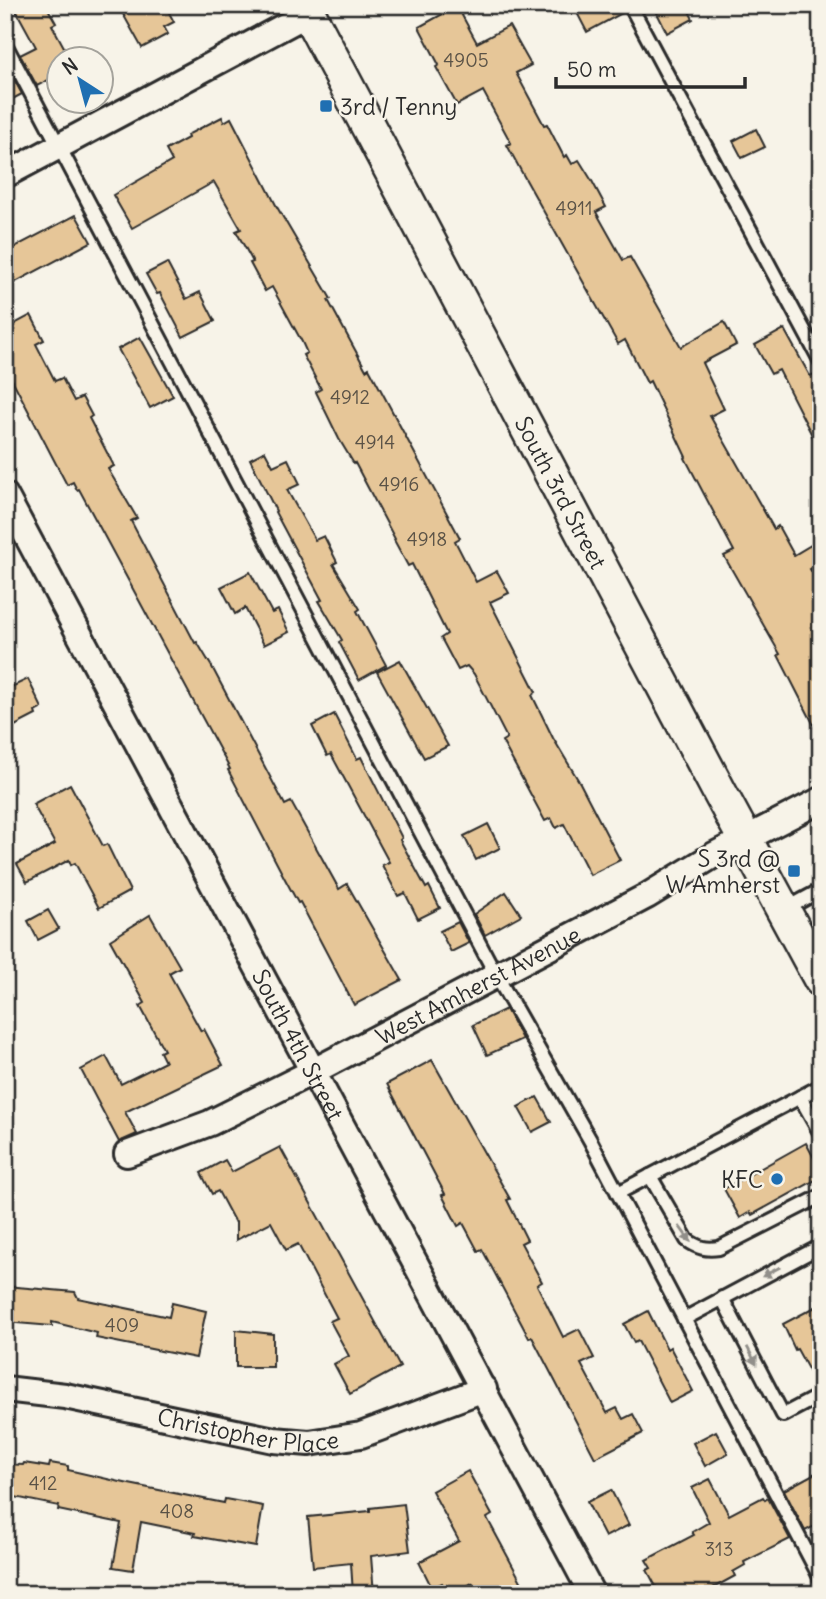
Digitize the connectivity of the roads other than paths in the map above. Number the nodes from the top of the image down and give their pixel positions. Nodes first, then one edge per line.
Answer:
1 (630, 5) edge
2 (312, 8) edge
3 (5, 44) edge
4 (59, 146) junction
5 (5, 175) edge
6 (821, 362) edge
7 (5, 495) edge
8 (821, 800) edge
9 (744, 839) junction
10 (821, 890) edge
11 (784, 910) junction
12 (496, 975) junction
13 (821, 980) edge
14 (314, 1071) junction
15 (821, 1086) edge
16 (800, 1097) junction
17 (821, 1135) edge
18 (127, 1154) dead end
19 (650, 1176) junction
20 (618, 1193) junction
21 (821, 1195) edge
22 (821, 1246) edge
23 (722, 1298) junction
24 (684, 1318) junction
25 (5, 1389) edge
26 (484, 1390) junction
27 (821, 1395) edge
28 (821, 1579) edge
29 (592, 1594) edge

1 - 6 lane
2 - 4 street
2 - 9 street, South 3rd Street
3 - 4 lane
4 - 5 street
4 - 12 lane
7 - 14 street, South 4th Street
8 - 9 street, West Amherst Avenue
9 - 11 street, South 3rd Street
9 - 12 street, West Amherst Avenue
10 - 11 lane
11 - 13 street, South 3rd Street
12 - 14 street, West Amherst Avenue
12 - 20 lane
14 - 18 street, West Amherst Avenue
14 - 26 street, South 4th Street
15 - 16 lane
16 - 17 lane
16 - 19 lane
19 - 20 lane
19 -> 21 lane
20 - 24 lane
22 -> 23 lane
23 - 24 lane
23 -> 27 lane
24 - 28 lane
25 - 26 street, Christopher Place
26 - 29 street, South 4th Street

